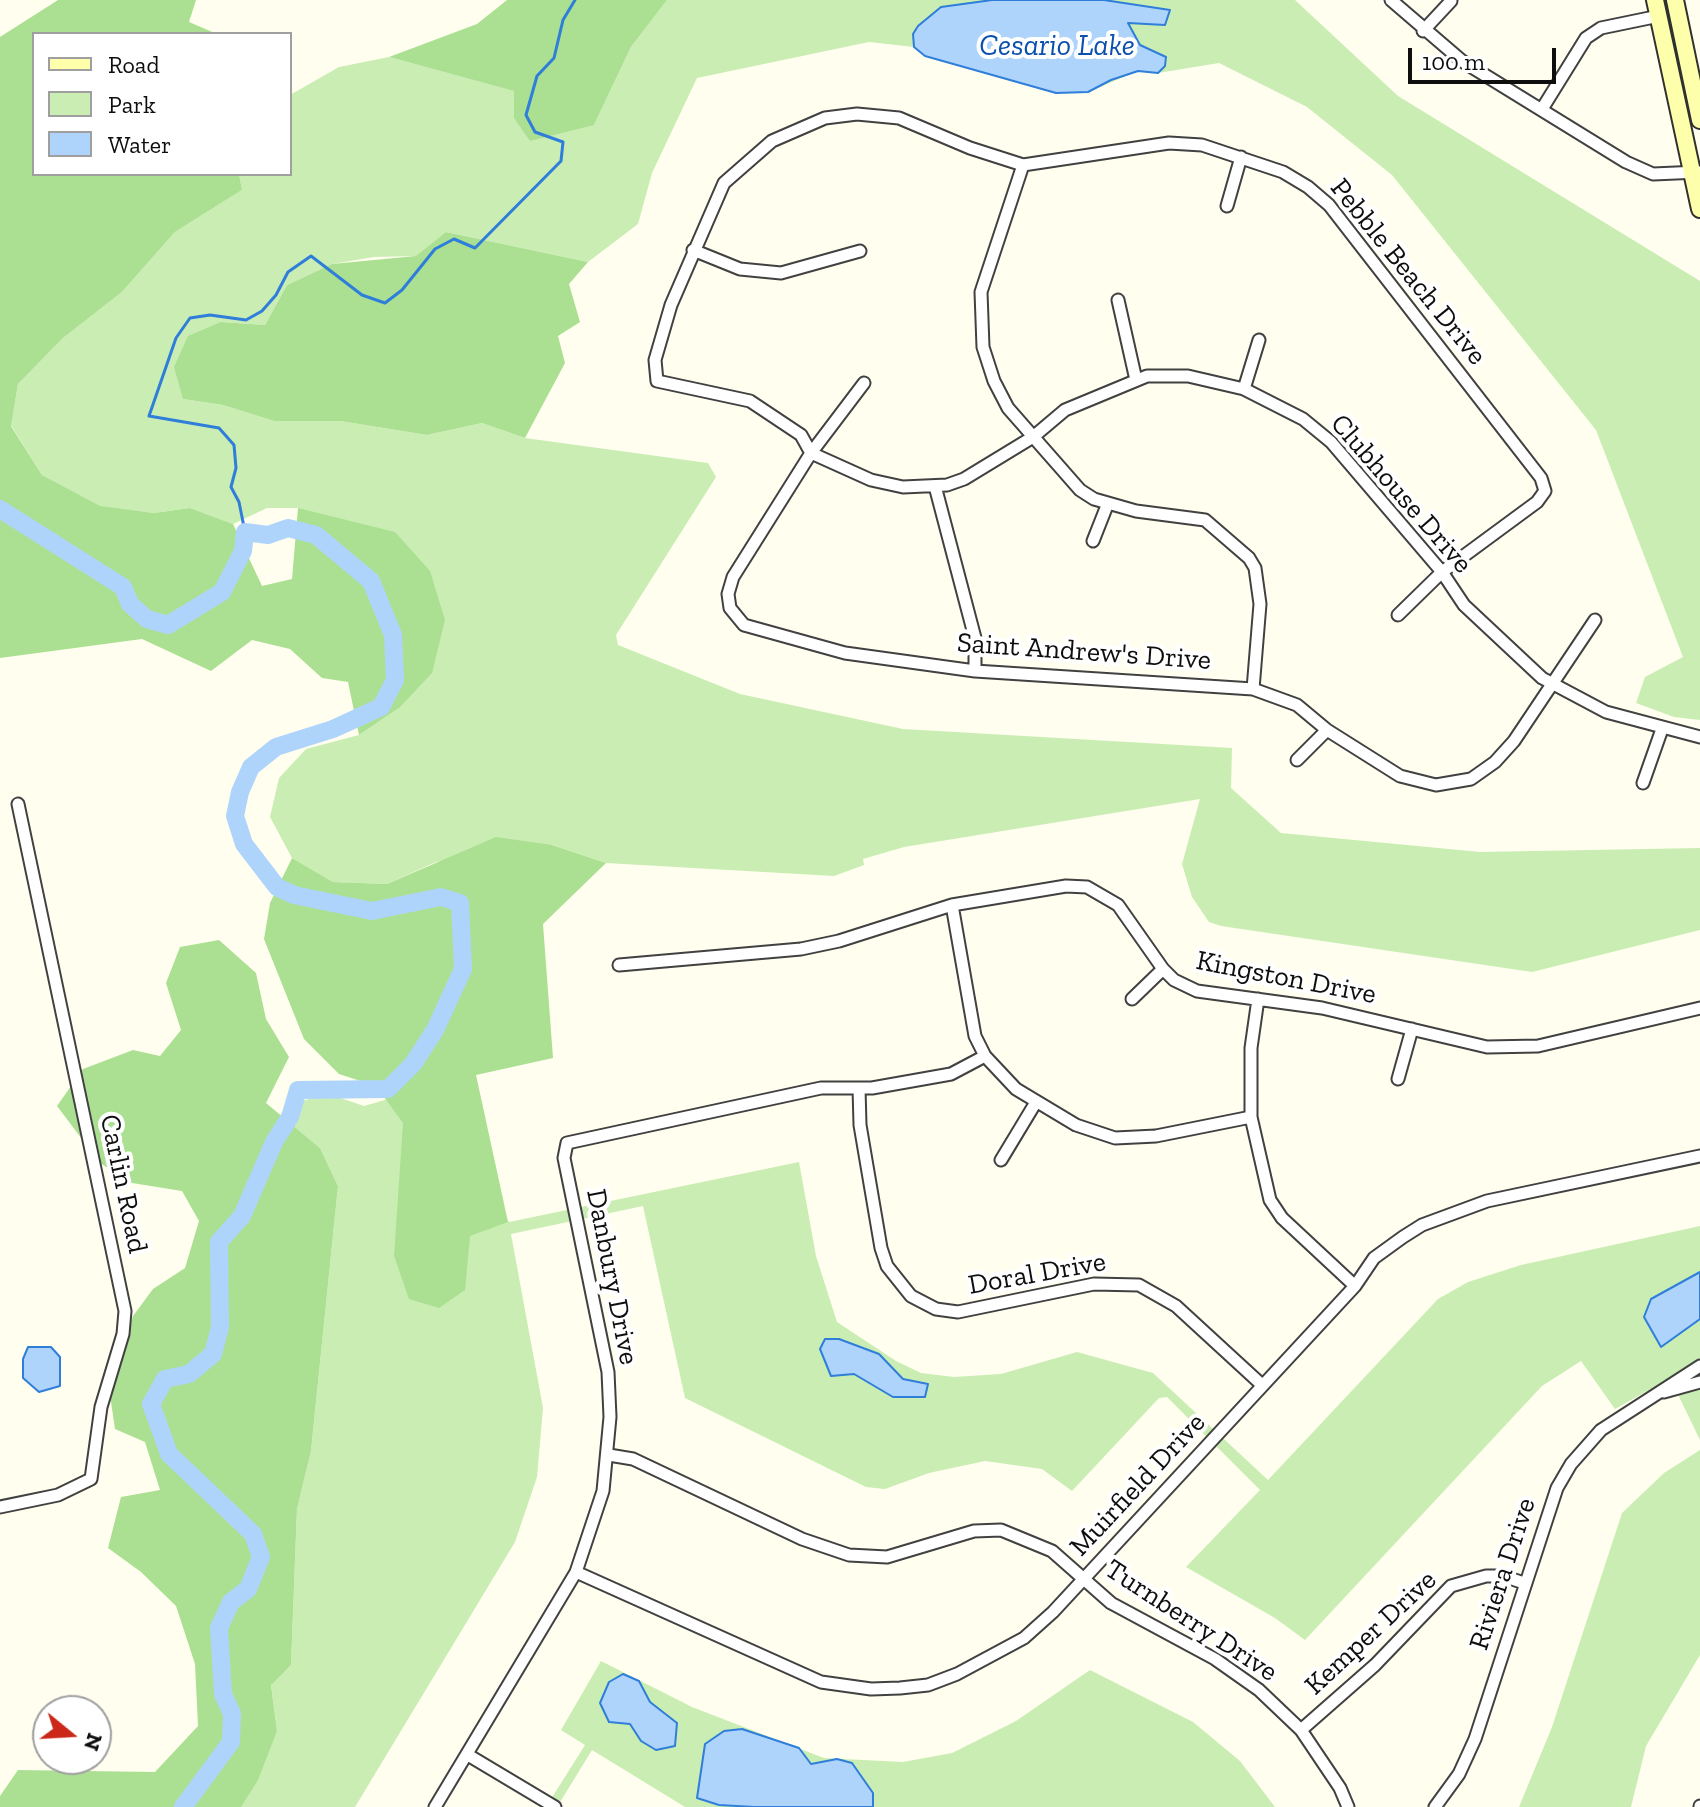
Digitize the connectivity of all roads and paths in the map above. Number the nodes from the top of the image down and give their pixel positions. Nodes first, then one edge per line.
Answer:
1 (1391, 0) edge
2 (1675, 0) edge
3 (1451, 1) edge
4 (1657, 8) edge
5 (1423, 31) junction
6 (1696, 77) edge
7 (1674, 82) junction
8 (1542, 109) junction
9 (1700, 120) edge
10 (1241, 157) junction
11 (1023, 165) junction
12 (1696, 173) edge
13 (1227, 206) dead end
14 (1700, 209) edge
15 (693, 250) junction
16 (860, 251) dead end
17 (1118, 300) dead end
18 (1259, 340) dead end
19 (1136, 380) junction
20 (657, 381) joint
21 (864, 383) dead end
22 (1244, 389) junction
23 (1033, 437) junction
24 (811, 453) junction
25 (935, 486) junction
26 (1108, 503) junction
27 (1093, 541) dead end
28 (1442, 572) junction
29 (1398, 615) dead end
30 (1595, 620) dead end
31 (975, 671) junction
32 (1553, 684) junction
33 (1253, 689) junction
34 (1662, 729) junction
35 (1327, 730) junction
36 (1700, 737) edge
37 (1297, 760) dead end
38 (1643, 783) dead end
39 (18, 804) dead end
40 (952, 905) junction
41 (619, 965) dead end
42 (1163, 969) junction
43 (1132, 999) dead end
44 (1258, 999) junction
45 (1700, 1008) edge
46 (1412, 1029) junction
47 (985, 1056) junction
48 (1398, 1079) dead end
49 (859, 1088) junction
50 (1036, 1102) junction
51 (1251, 1117) junction
52 (1700, 1156) edge
53 (1001, 1160) dead end
54 (1355, 1286) junction
55 (1700, 1366) edge
56 (1700, 1382) edge
57 (1262, 1385) junction
58 (1663, 1392) junction
59 (609, 1455) junction
60 (0, 1507) edge
61 (576, 1572) junction
62 (1083, 1578) junction
63 (1524, 1583) junction
64 (1301, 1730) junction
65 (468, 1755) junction
66 (435, 1807) edge
67 (555, 1807) edge
68 (1348, 1807) edge
69 (1435, 1807) edge

1 - 5 street
2 - 6 main road
3 - 5 street
4 - 7 main road
4 - 8 street
5 - 8 street
6 - 7 street
6 - 9 main road
7 - 12 main road
8 - 12 street
10 - 11 street, Pebble Beach Drive
10 - 13 street
10 - 28 street, Pebble Beach Drive
11 - 15 street, Pebble Beach Drive
11 - 23 street
12 - 14 main road
15 - 16 street
15 - 20 street, Pebble Beach Drive
17 - 19 street
18 - 22 street
19 - 22 street, Clubhouse Drive
19 - 23 street, Clubhouse Drive
20 - 24 street, Clubhouse Drive
21 - 24 street
22 - 28 street, Clubhouse Drive
23 - 25 street, Clubhouse Drive
23 - 26 street
24 - 25 street, Clubhouse Drive
24 - 31 street, Saint Andrew's Drive
25 - 31 street
26 - 27 street
26 - 33 street
28 - 29 street
28 - 32 street, Clubhouse Drive
30 - 32 street, Saint Andrew's Drive
31 - 33 street, Saint Andrew's Drive
32 - 34 street, Clubhouse Drive
32 - 35 street, Saint Andrew's Drive
33 - 35 street, Saint Andrew's Drive
34 - 36 street, Clubhouse Drive
34 - 38 street
35 - 37 street
39 - 60 street, Carlin Road
40 - 41 street, Kingston Drive
40 - 42 street, Kingston Drive
40 - 47 street
42 - 43 street
42 - 44 street, Kingston Drive
44 - 46 street, Kingston Drive
44 - 51 street
45 - 46 street, Kingston Drive
46 - 48 street
47 - 49 street, Danbury Drive
47 - 50 street
49 - 57 street, Doral Drive
49 - 59 street, Danbury Drive
50 - 51 street
50 - 53 street
51 - 54 street
52 - 54 street, Muirfield Drive
54 - 57 street, Muirfield Drive
55 - 58 street, Riviera Drive
56 - 58 street, Riviera Drive
57 - 62 street, Muirfield Drive
58 - 63 street, Riviera Drive
59 - 61 street, Danbury Drive
59 - 62 street, Turnberry Drive
61 - 62 street, Muirfield Drive
61 - 65 street, Danbury Drive
62 - 64 street, Turnberry Drive
63 - 64 street, Kemper Drive
63 - 69 street, Riviera Drive
64 - 68 street, Turnberry Drive
65 - 66 street, Danbury Drive
65 - 67 street

